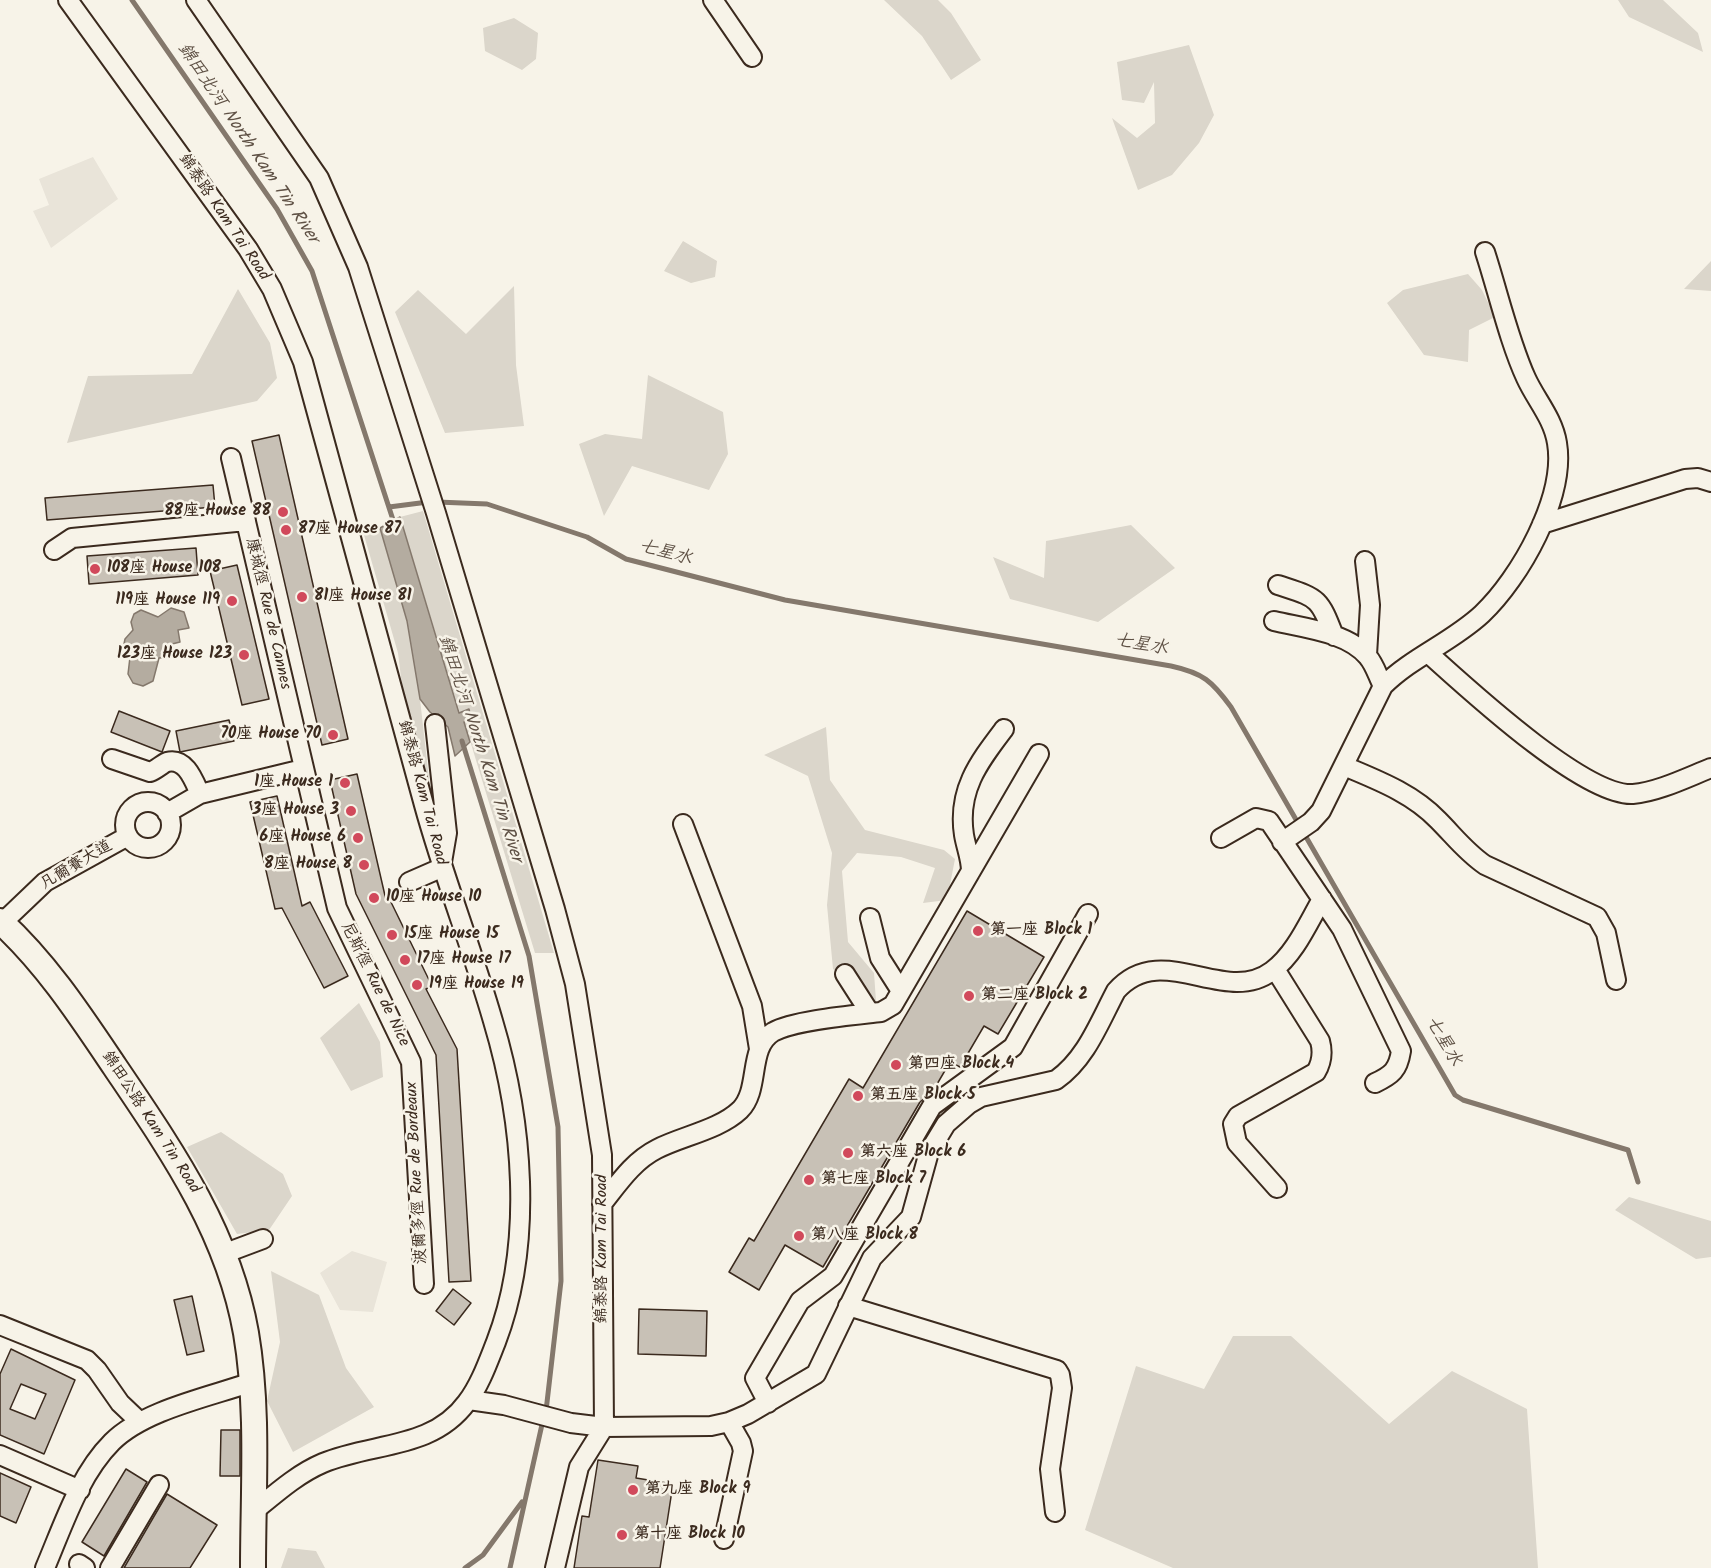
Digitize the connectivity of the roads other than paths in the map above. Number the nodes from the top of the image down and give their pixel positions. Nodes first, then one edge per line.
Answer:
1 (68, 0) edge
2 (196, 0) edge
3 (713, 0) edge
4 (752, 57) dead end
5 (1485, 252) dead end
6 (231, 458) dead end
7 (1711, 482) edge
8 (246, 521) junction
9 (1542, 524) junction
10 (54, 550) dead end
11 (1365, 561) dead end
12 (1278, 585) dead end
13 (1274, 621) dead end
14 (1334, 636) junction
15 (1428, 653) junction
16 (1367, 655) junction
17 (1383, 686) junction
18 (435, 724) dead end
19 (1004, 729) dead end
20 (1039, 754) dead end
21 (112, 759) dead end
22 (1344, 766) junction
23 (1711, 768) edge
24 (303, 769) junction
25 (200, 794) junction
26 (167, 813) junction
27 (683, 824) dead end
28 (128, 836) junction
29 (1221, 838) dead end
30 (1282, 842) junction
31 (441, 868) junction
32 (971, 872) junction
33 (409, 882) dead end
34 (1322, 899) junction
35 (337, 908) joint
36 (1088, 914) dead end
37 (870, 918) dead end
38 (1, 922) edge
39 (1275, 969) junction
40 (845, 974) dead end
41 (1616, 980) dead end
42 (901, 991) junction
43 (870, 1013) junction
44 (759, 1049) junction
45 (411, 1062) joint
46 (1375, 1083) dead end
47 (1277, 1188) dead end
48 (603, 1204) junction
49 (263, 1239) dead end
50 (223, 1254) junction
51 (424, 1284) dead end
52 (848, 1306) junction
53 (0, 1325) edge
54 (252, 1382) junction
55 (469, 1400) junction
56 (768, 1403) junction
57 (140, 1422) junction
58 (729, 1422) junction
59 (604, 1427) junction
60 (0, 1455) edge
61 (159, 1485) dead end
62 (80, 1490) junction
63 (253, 1512) junction
64 (1055, 1512) dead end
65 (724, 1539) dead end
66 (45, 1568) edge
67 (110, 1568) edge
68 (253, 1568) edge
69 (555, 1568) edge

1 - 31 street, 錦泰路 Kam Tai Road
2 - 48 street, 錦泰路 Kam Tai Road
3 - 4 street
5 - 9 street
6 - 8 street, 康城徑 Rue de Cannes
7 - 9 street
8 - 10 street
8 - 24 street, 康城徑 Rue de Cannes
9 - 15 street
11 - 16 street
12 - 14 street
13 - 14 street
14 - 16 street
15 - 17 street
15 - 23 street
16 - 17 street
17 - 22 street
18 - 31 street
19 - 32 street
20 - 32 street
21 - 25 street
22 - 30 street
22 - 41 street
24 - 25 street
24 - 35 street, 康城徑 Rue de Cannes
25 - 26 street
26 - 28 street
26 - 28 street
27 - 44 street
28 - 38 street, 凡爾賽大道
29 - 30 street
30 - 34 street
31 - 33 street
31 - 55 street, 錦泰路 Kam Tai Road
32 - 42 street
34 - 39 street
34 - 46 street
35 - 45 street, 尼斯徑 Rue de Nice
36 - 56 street
37 - 42 street
38 - 50 main road, 錦田公路 Kam Tin Road
39 - 47 street
39 - 52 street
40 - 43 street
42 - 43 street
43 - 44 street
44 - 48 street
45 - 51 street, 波爾多徑 Rue de Bordeaux
48 - 59 street, 錦泰路 Kam Tai Road
49 - 50 street
50 - 54 main road, 錦田公路 Kam Tin Road
52 - 56 street
52 - 64 street
53 - 57 street
54 - 57 street
54 - 63 main road, 錦田公路 Kam Tin Road
55 - 59 street
55 - 63 street, 錦泰路 Kam Tai Road
56 - 58 street
57 - 62 street
58 - 59 street
58 - 65 street
59 - 69 street
60 - 62 street
61 - 67 street
62 - 66 street
63 - 68 main road, 錦田公路 Kam Tin Road

